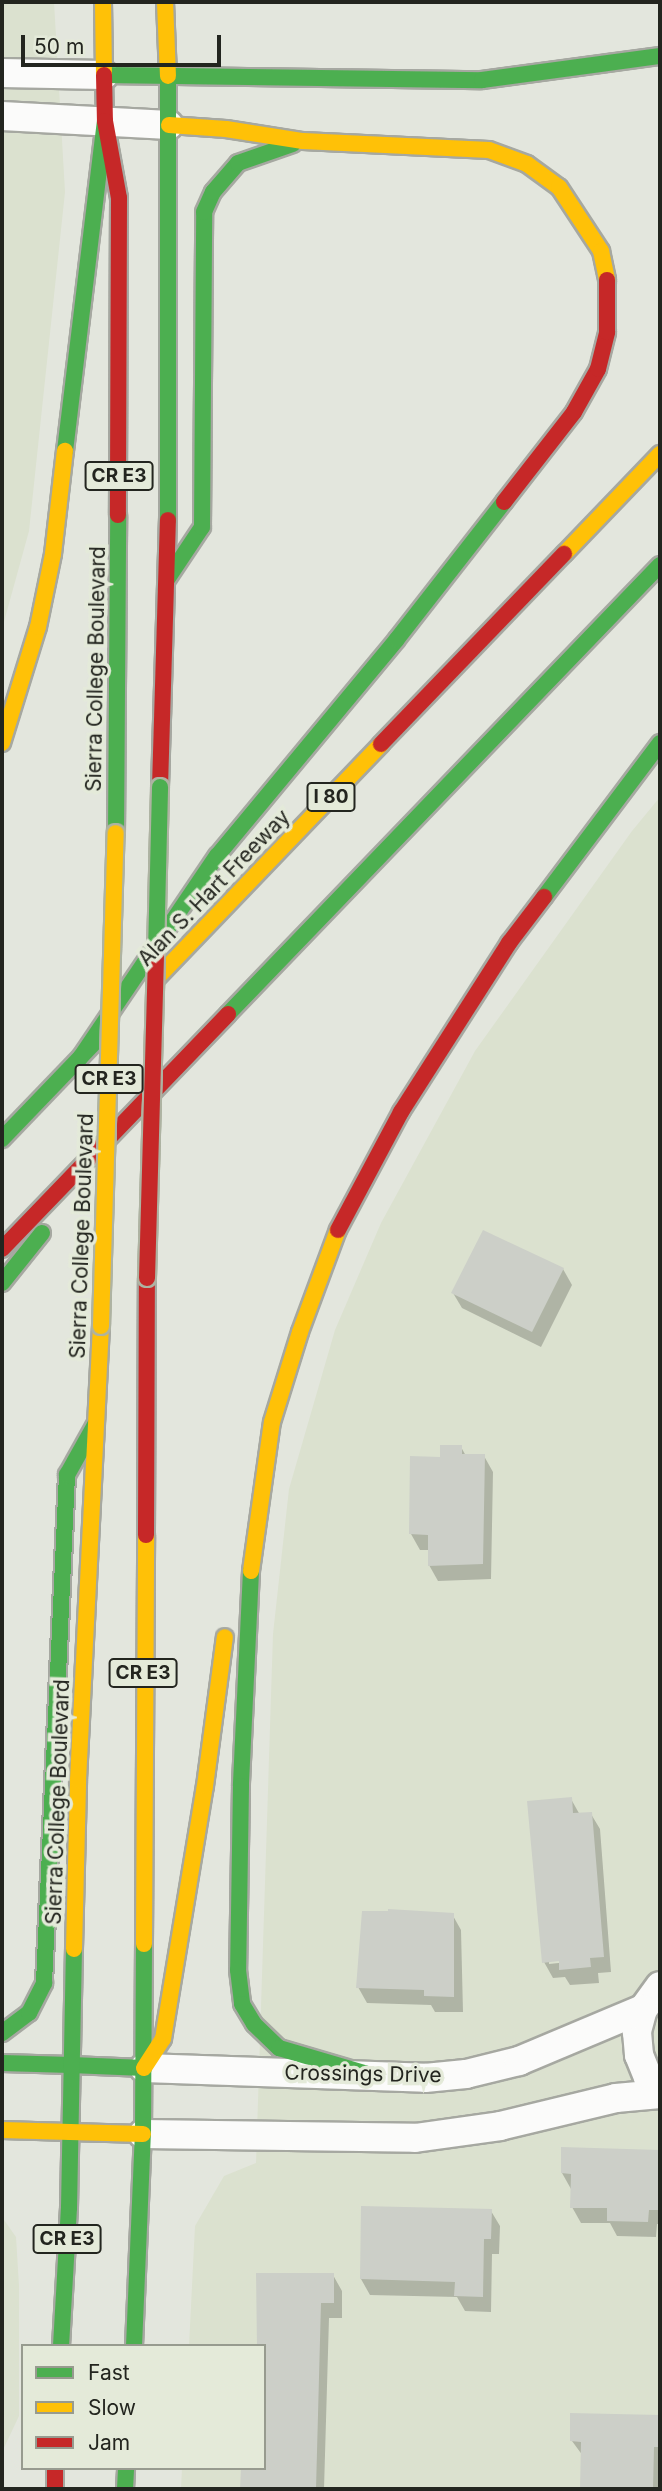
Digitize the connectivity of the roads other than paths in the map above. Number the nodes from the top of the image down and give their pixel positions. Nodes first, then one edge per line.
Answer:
1 (103, 2) edge
2 (166, 2) edge
3 (660, 56) edge
4 (2, 73) edge
5 (104, 75) junction
6 (167, 76) junction
7 (2, 116) edge
8 (105, 121) junction
9 (169, 125) junction
10 (303, 141) junction
11 (660, 454) edge
12 (660, 565) edge
13 (168, 578) junction
14 (2, 743) edge
15 (660, 743) edge
16 (80, 1058) junction
17 (152, 1093) junction
18 (2, 1139) edge
19 (2, 1249) edge
20 (2, 1283) edge
21 (272, 1422) junction
22 (95, 1425) junction
23 (242, 1514) dead end
24 (227, 1622) dead end
25 (660, 1986) edge
26 (643, 2009) junction
27 (2, 2033) edge
28 (2, 2063) edge
29 (71, 2065) junction
30 (144, 2068) junction
31 (375, 2076) junction
32 (660, 2092) edge
33 (2, 2130) edge
34 (70, 2132) junction
35 (144, 2134) junction
36 (61, 2344) edge
37 (134, 2344) edge
38 (55, 2470) edge
39 (126, 2470) edge
40 (55, 2489) edge
41 (125, 2489) edge

1 - 5 main road, Sierra College Boulevard
2 - 6 main road
3 - 6 main road
4 - 5 street
5 - 6 main road
5 - 8 main road, Sierra College Boulevard / CR E3
6 - 9 main road
7 - 8 street
8 - 9 street
8 - 14 main road
8 - 22 main road, Sierra College Boulevard / CR E3, bridge
9 - 10 main road
9 - 13 main road
10 - 13 main road
10 - 16 main road
11 - 16 main road, Alan S. Hart Freeway / I 80
12 - 17 main road
13 - 30 main road, CR E3, bridge
15 - 21 main road
16 - 18 main road, Alan S. Hart Freeway / I 80
17 - 19 main road
17 - 20 main road
21 - 23 main road
21 - 31 main road
22 - 27 main road
22 - 29 main road, Sierra College Boulevard / CR E3
24 - 30 main road
25 - 26 street
26 - 31 street, Crossings Drive
26 - 32 street
28 - 29 main road, Crossings Drive
29 - 30 main road, Crossings Drive
29 - 34 main road, Sierra College Boulevard / CR E3
30 - 31 street, Crossings Drive
30 - 35 main road, CR E3
32 - 35 street
33 - 34 main road
34 - 35 main road
34 - 36 main road, Sierra College Boulevard / CR E3
35 - 37 main road, CR E3
38 - 40 main road
39 - 41 main road

